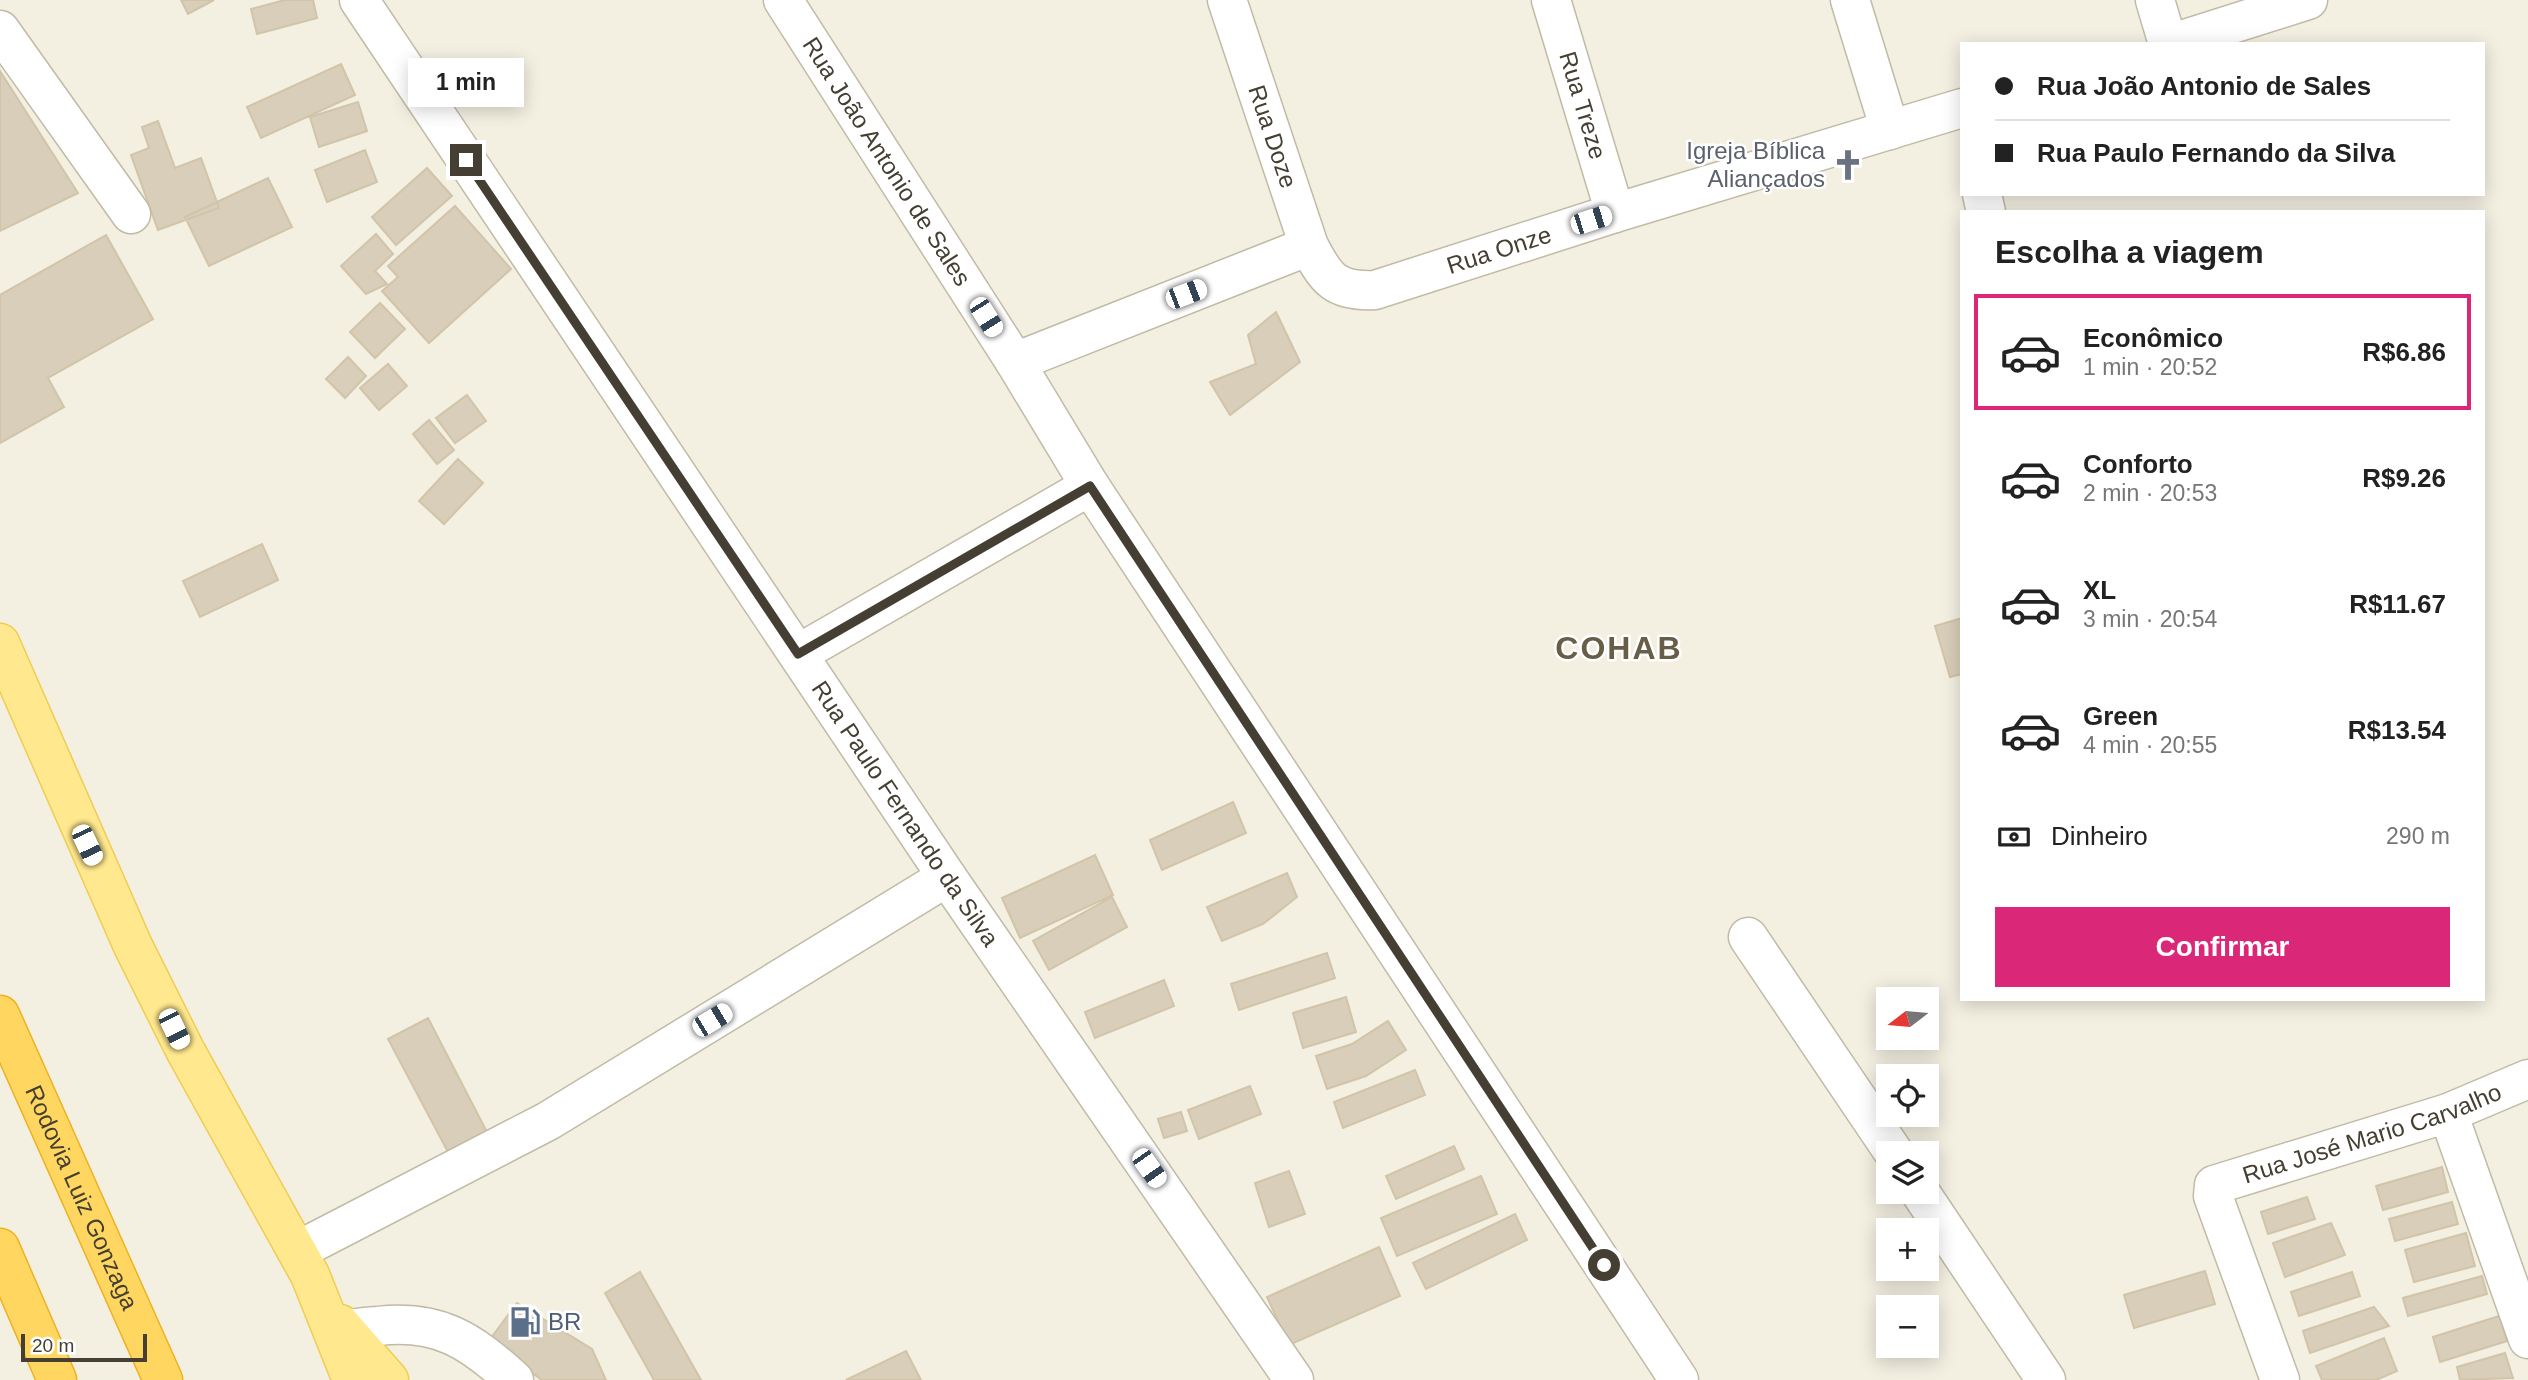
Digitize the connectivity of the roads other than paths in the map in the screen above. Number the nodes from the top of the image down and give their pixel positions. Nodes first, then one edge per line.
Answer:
1 (359, 0) edge
2 (783, 0) edge
3 (1227, 0) edge
4 (1551, 0) edge
5 (1850, 0) edge
6 (2155, 0) edge
7 (2308, 0) edge
8 (0, 30) edge
9 (2168, 42) edge
10 (2175, 42) edge
11 (1960, 109) edge
12 (1890, 130) junction
13 (1615, 213) junction
14 (131, 214) dead end
15 (1315, 258) junction
16 (1015, 362) junction
17 (1090, 486) junction
18 (0, 643) edge
19 (798, 654) junction
20 (947, 877) junction
21 (1748, 937) dead end
22 (0, 1015) edge
23 (2528, 1079) edge
24 (2448, 1113) junction
25 (1886, 1141) edge
26 (1928, 1204) edge
27 (0, 1248) edge
28 (297, 1251) junction
29 (335, 1323) junction
30 (2528, 1339) edge
31 (57, 1380) edge
32 (163, 1380) edge
33 (352, 1380) edge
34 (388, 1380) edge
35 (514, 1380) edge
36 (1294, 1380) edge
37 (1679, 1380) edge
38 (2046, 1380) edge
39 (2280, 1380) edge

1 - 19 street, Rua Paulo Fernando da Silva
2 - 16 street, Rua João Antonio de Sales
3 - 15 street, Rua Doze
4 - 13 street, Rua Treze
5 - 12 street
6 - 9 street
7 - 10 street
8 - 14 street
11 - 12 street, Rua Onze
12 - 13 street, Rua Onze
13 - 15 street, Rua Onze
15 - 16 street
16 - 17 street, Rua João Antonio de Sales
17 - 19 street
17 - 37 street, Rua João Antonio de Sales
18 - 28 main road
19 - 20 street, Rua Paulo Fernando da Silva
20 - 28 street
20 - 36 street, Rua Paulo Fernando da Silva
21 - 25 street
22 - 32 highway, Rodovia Luiz Gonzaga
23 - 24 street, Rua José Mario Carvalho
24 - 30 street
24 - 39 street, Rua José Mario Carvalho
26 - 38 street
27 - 31 highway
28 - 29 main road
29 - 33 main road
29 - 34 main road
29 - 35 street

